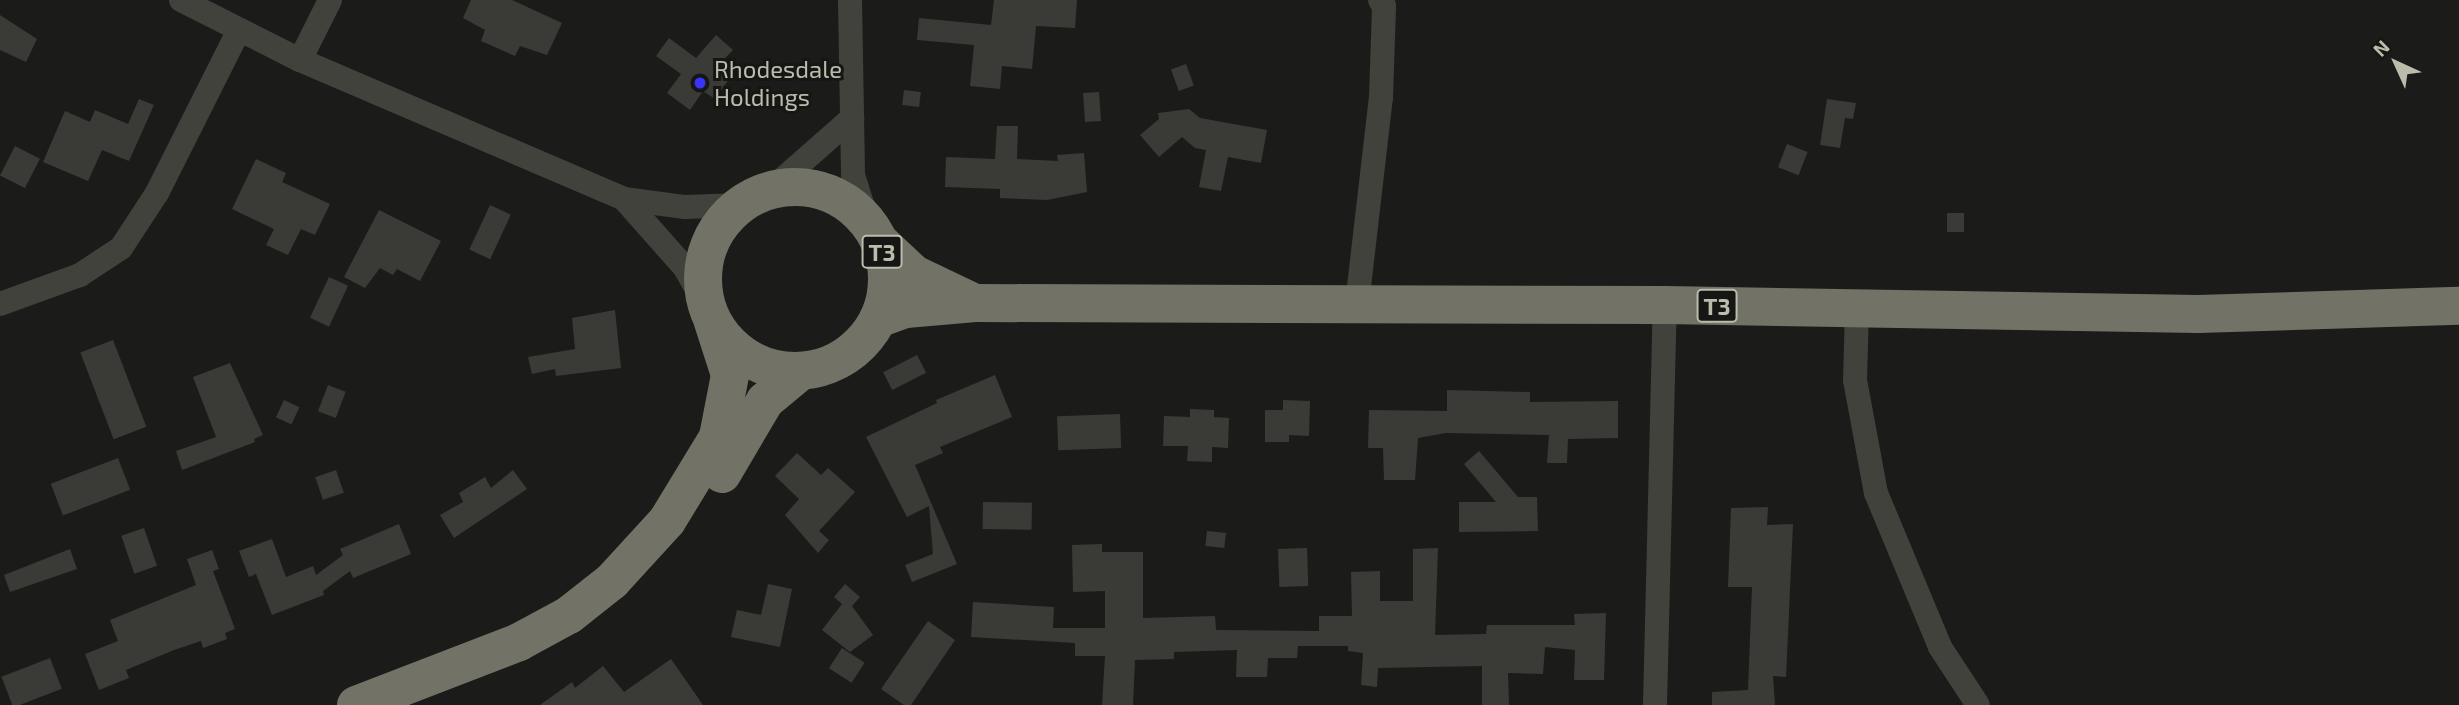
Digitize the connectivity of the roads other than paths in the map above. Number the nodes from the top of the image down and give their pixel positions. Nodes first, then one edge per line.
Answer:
1 (181, 0) edge
2 (330, 0) edge
3 (850, 0) edge
4 (1382, 2) edge
5 (239, 30) junction
6 (300, 61) junction
7 (852, 118) junction
8 (755, 198) junction
9 (624, 199) junction
10 (874, 232) junction
11 (975, 303) junction
12 (0, 304) edge
13 (1356, 304) junction
14 (1665, 305) junction
15 (2459, 306) edge
16 (1857, 309) junction
17 (710, 315) junction
18 (878, 319) junction
19 (801, 371) junction
20 (356, 705) edge
21 (412, 705) edge
22 (1655, 705) edge
23 (1978, 705) edge

1 - 5 street
2 - 6 street
3 - 7 street
4 - 13 street
5 - 6 street
5 - 12 street
6 - 9 street
7 - 8 street
7 - 10 street
8 - 9 street
8 - 10 highway, T3
8 - 17 highway
9 - 17 street
10 - 11 highway, T3
10 - 18 highway, T3
11 - 13 highway, T3
11 - 18 highway, T3
13 - 14 highway, T3
14 - 16 highway, T3
14 - 22 street
15 - 16 highway, T3
16 - 23 street
17 - 19 highway, T3
17 - 20 highway
18 - 19 highway, T3
19 - 21 highway, T3

